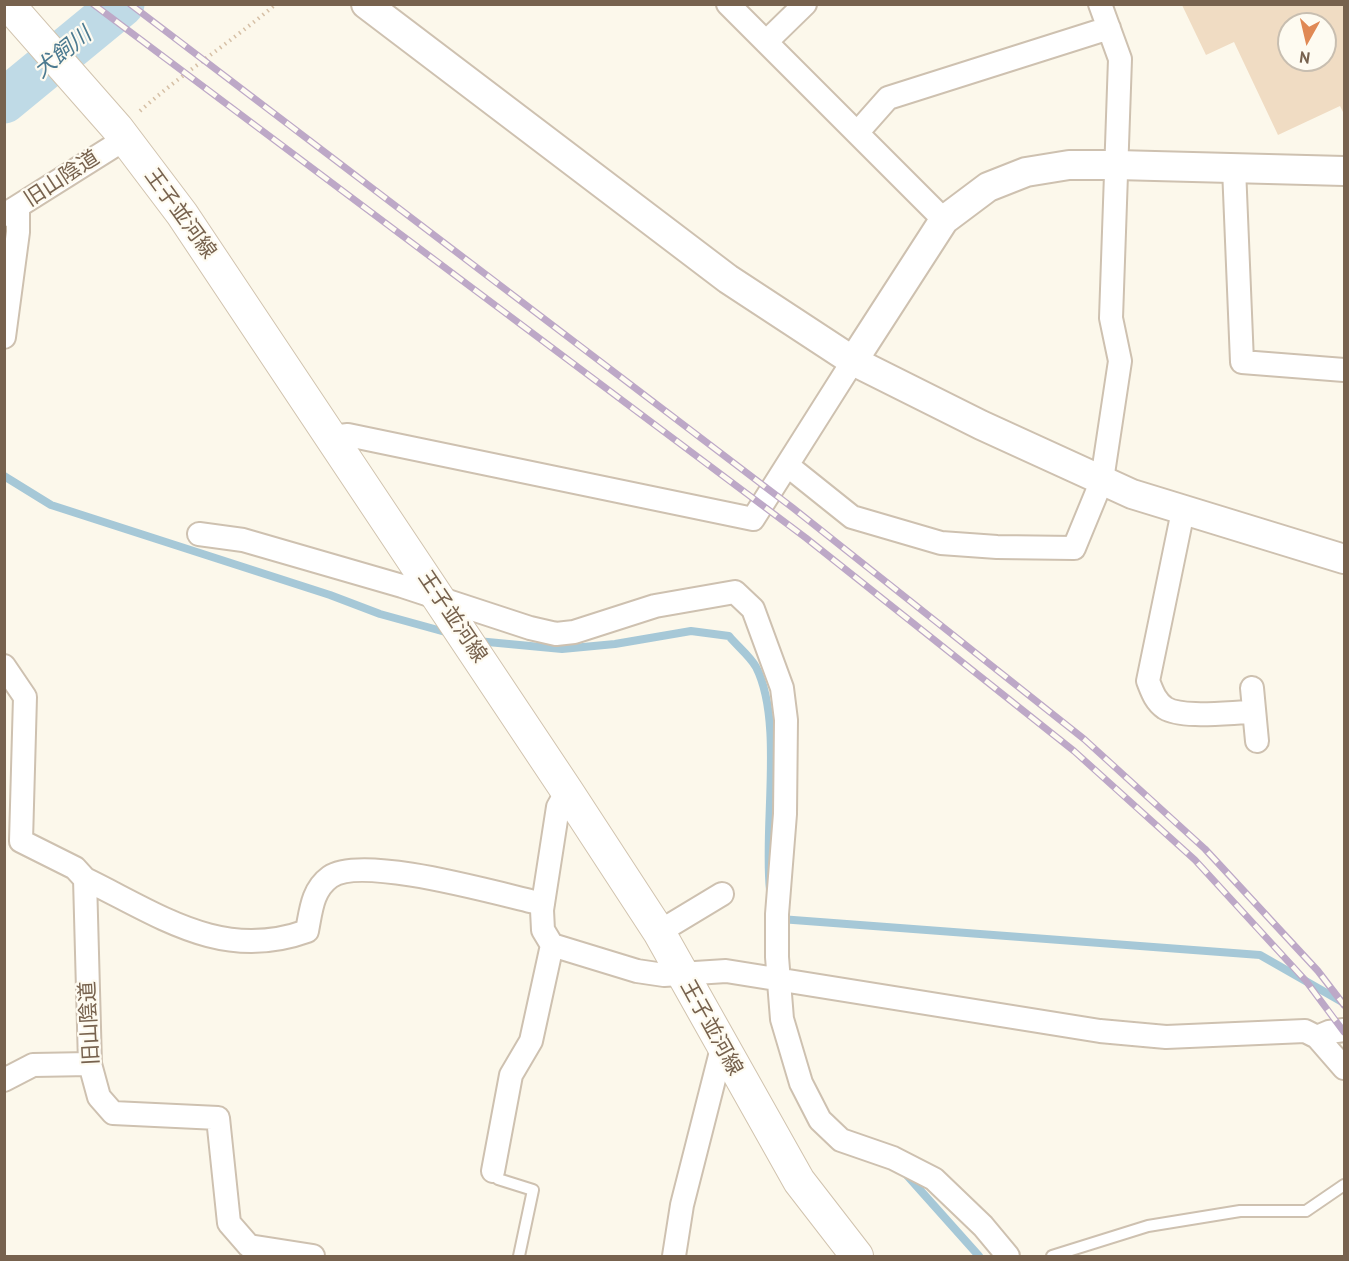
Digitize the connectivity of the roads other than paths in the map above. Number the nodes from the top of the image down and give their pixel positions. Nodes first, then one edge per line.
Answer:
1 (8, 4) edge
2 (728, 4) edge
3 (805, 4) edge
4 (1100, 4) edge
5 (368, 5) edge
6 (1110, 28) junction
7 (766, 42) junction
8 (856, 133) junction
9 (121, 134) junction
10 (1117, 165) junction
11 (1234, 168) junction
12 (1344, 171) edge
13 (11, 211) edge
14 (944, 220) junction
15 (4, 337) edge
16 (854, 361) junction
17 (1344, 370) edge
18 (332, 437) junction
19 (787, 465) junction
20 (1102, 480) junction
21 (1183, 511) junction
22 (199, 534) dead end
23 (1344, 559) edge
24 (443, 603) junction
25 (4, 666) edge
26 (1252, 688) dead end
27 (1254, 712) junction
28 (1257, 741) dead end
29 (567, 791) junction
30 (85, 879) junction
31 (722, 894) dead end
32 (543, 904) junction
33 (659, 932) junction
34 (552, 945) junction
35 (681, 974) junction
36 (779, 980) junction
37 (1344, 1030) edge
38 (1317, 1037) junction
39 (722, 1048) junction
40 (90, 1064) junction
41 (1344, 1068) edge
42 (4, 1080) edge
43 (493, 1171) joint
44 (1344, 1185) edge
45 (248, 1251) edge
46 (313, 1257) edge
47 (519, 1257) edge
48 (674, 1257) edge
49 (857, 1257) edge
50 (1008, 1257) edge
51 (1052, 1257) edge

1 - 9 main road, 王子並河線
2 - 7 street
3 - 7 street
4 - 6 street
5 - 16 street
6 - 8 street
6 - 10 street
7 - 8 street
8 - 14 street
9 - 13 street, 旧山陰道
9 - 18 main road, 王子並河線
10 - 11 street
10 - 14 street
10 - 20 street
11 - 12 street
11 - 17 street
13 - 15 street, 旧山陰道
14 - 16 street
16 - 19 street
16 - 20 street
18 - 19 street
18 - 24 main road, 王子並河線
19 - 20 street
20 - 21 street
21 - 23 street
21 - 27 street
22 - 24 street
24 - 29 main road, 王子並河線
24 - 36 street
25 - 30 street
26 - 27 street
27 - 28 street
29 - 32 street
29 - 33 main road, 王子並河線
30 - 32 street
30 - 40 street, 旧山陰道
31 - 33 street
32 - 34 street
33 - 35 main road, 王子並河線
34 - 35 street
34 - 43 street
35 - 36 street
35 - 39 main road, 王子並河線
36 - 38 street
36 - 50 street
37 - 38 street
38 - 41 street
39 - 48 street
39 - 49 main road, 王子並河線
40 - 42 street
40 - 45 street, 旧山陰道
43 - 47 lane
44 - 51 lane
45 - 46 street, 旧山陰道

